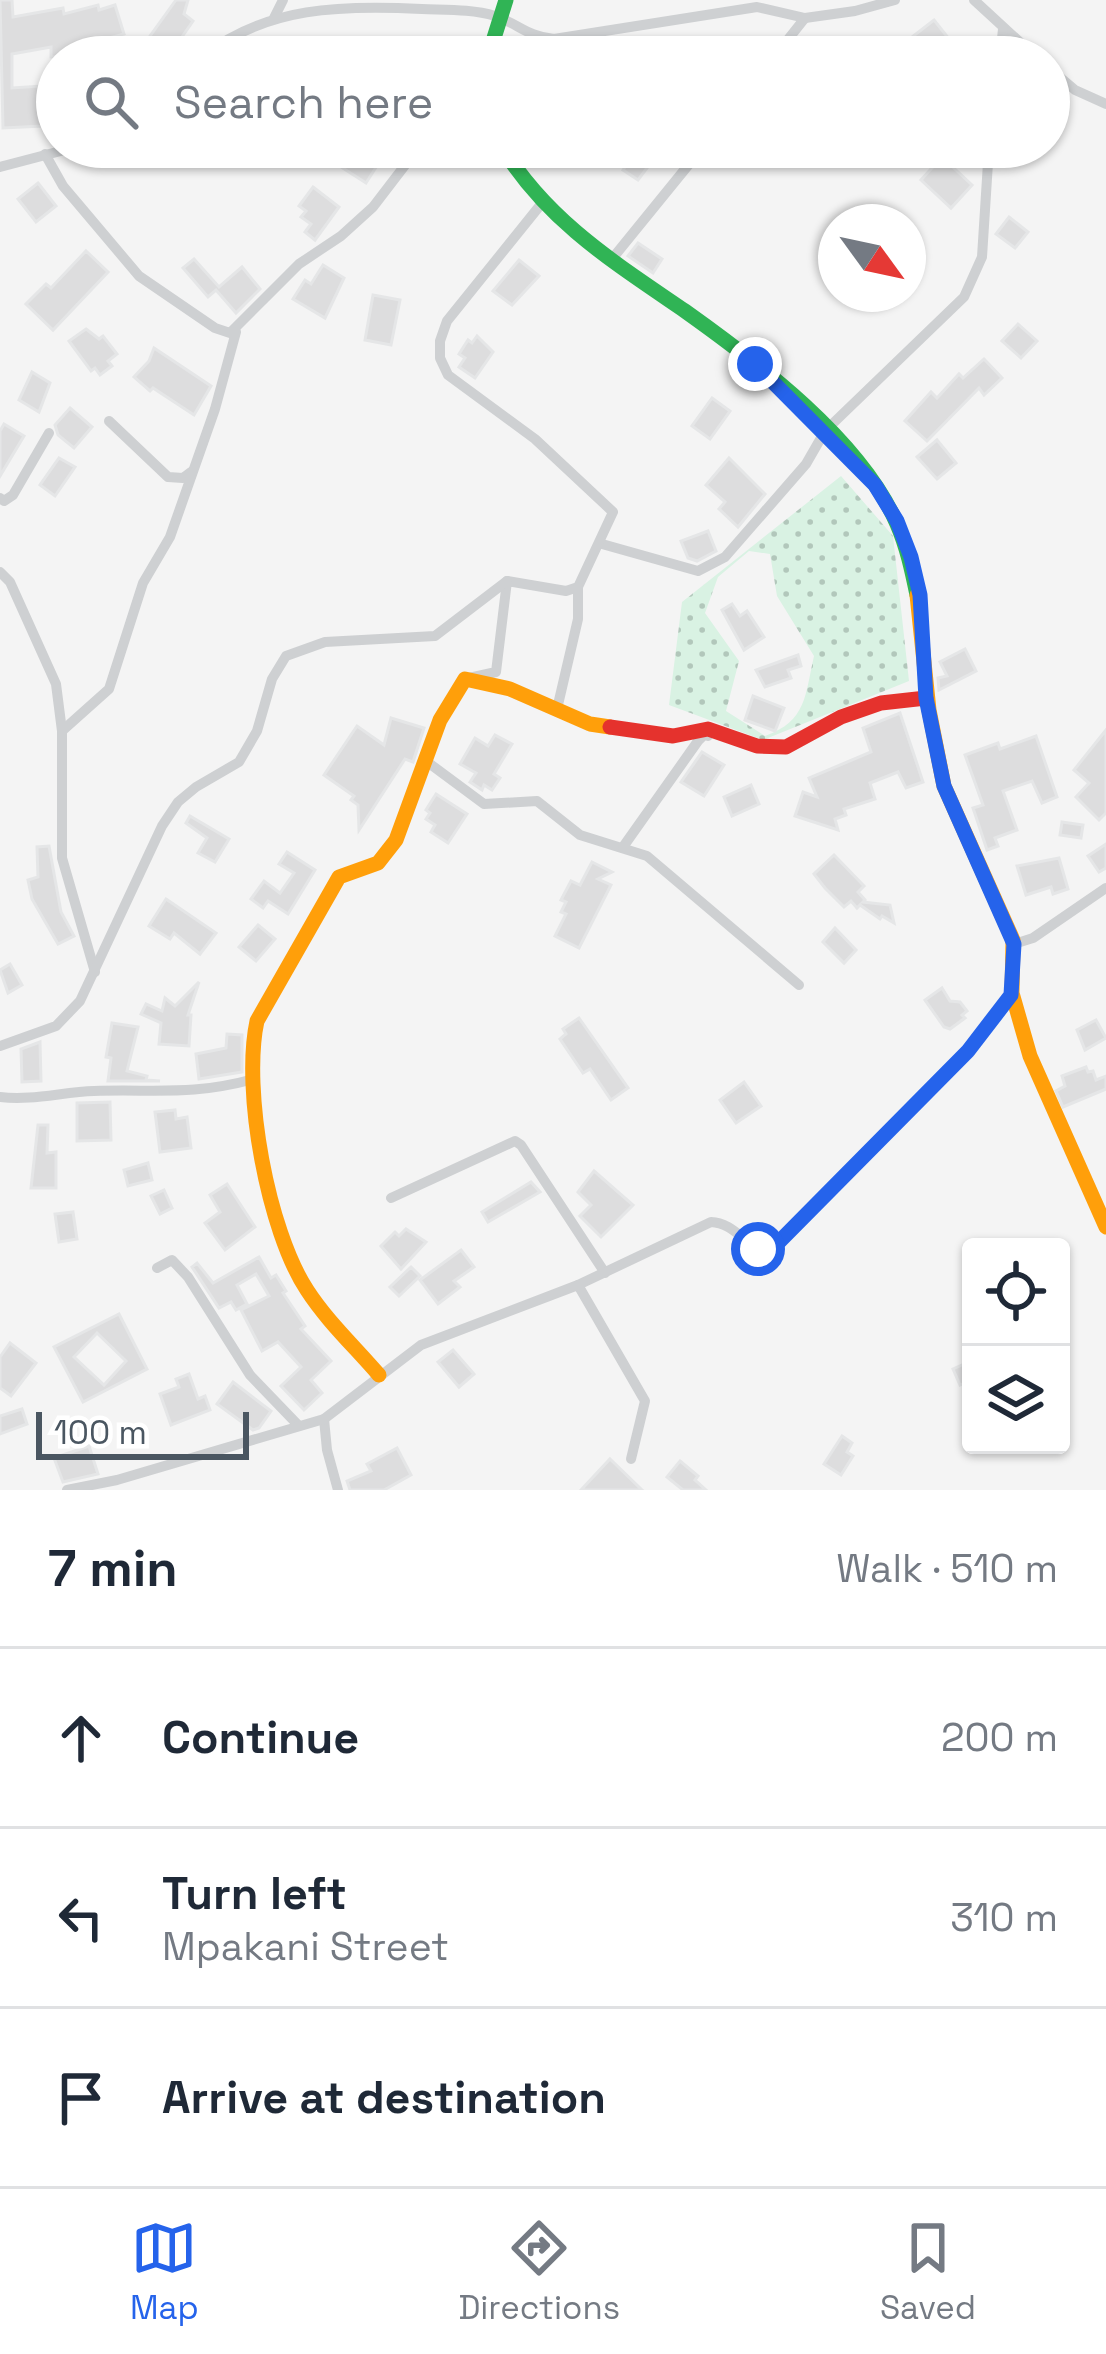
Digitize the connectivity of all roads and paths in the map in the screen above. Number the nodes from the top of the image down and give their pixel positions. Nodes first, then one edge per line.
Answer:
1 (283, 0) edge
2 (506, 0) edge
3 (895, 0) edge
4 (974, 0) edge
5 (499, 17) junction
6 (274, 18) junction
7 (805, 18) junction
8 (1003, 29) junction
9 (233, 36) edge
10 (494, 36) edge
11 (539, 36) edge
12 (574, 36) edge
13 (791, 36) edge
14 (1002, 36) edge
15 (1011, 36) edge
16 (1070, 86) edge
17 (1106, 104) edge
18 (36, 156) edge
19 (0, 166) edge
20 (53, 168) edge
21 (403, 168) edge
22 (514, 168) edge
23 (686, 168) edge
24 (987, 168) edge
25 (542, 202) junction
26 (612, 259) junction
27 (236, 332) junction
28 (110, 421) dead end
29 (825, 431) junction
30 (50, 433) dead end
31 (194, 470) junction
32 (0, 498) edge
33 (602, 544) junction
34 (0, 572) edge
35 (508, 581) junction
36 (578, 587) junction
37 (465, 679) junction
38 (926, 698) junction
39 (557, 709) junction
40 (62, 731) junction
41 (793, 752) dead end
42 (426, 761) junction
43 (623, 847) junction
44 (1106, 888) edge
45 (1014, 944) junction
46 (95, 972) junction
47 (800, 985) dead end
48 (1011, 995) junction
49 (0, 1046) edge
50 (254, 1079) junction
51 (0, 1097) edge
52 (392, 1198) dead end
53 (1106, 1227) edge
54 (157, 1268) dead end
55 (605, 1273) junction
56 (578, 1285) junction
57 (379, 1376) junction
58 (324, 1419) junction
59 (299, 1426) junction
60 (631, 1459) dead end
61 (67, 1490) edge
62 (338, 1490) edge

1 - 6 street
2 - 5 street
3 - 7 street
4 - 8 street
5 - 6 street
5 - 10 street
5 - 11 street
6 - 9 street
7 - 12 street
7 - 13 street
8 - 14 street
8 - 15 street
16 - 17 street
18 - 19 street
20 - 27 street
21 - 27 street
22 - 25 street
23 - 26 street
24 - 29 street
25 - 26 street
25 - 33 street
26 - 29 street
27 - 31 street
28 - 31 street
29 - 33 street
29 - 38 street
30 - 32 street
31 - 40 street
33 - 36 street
34 - 40 street
35 - 36 street
35 - 37 street
35 - 46 street
36 - 39 street
37 - 39 street
37 - 42 street
38 - 39 street
38 - 45 street
40 - 46 street
41 - 43 street
42 - 43 street
42 - 50 street
43 - 47 street
44 - 45 street
45 - 48 street
46 - 49 street
48 - 53 street
48 - 55 street
50 - 51 street
50 - 57 street
52 - 55 street
54 - 59 street
55 - 56 street
56 - 57 street
56 - 60 street
57 - 58 street
58 - 59 street
58 - 62 street
59 - 61 street

